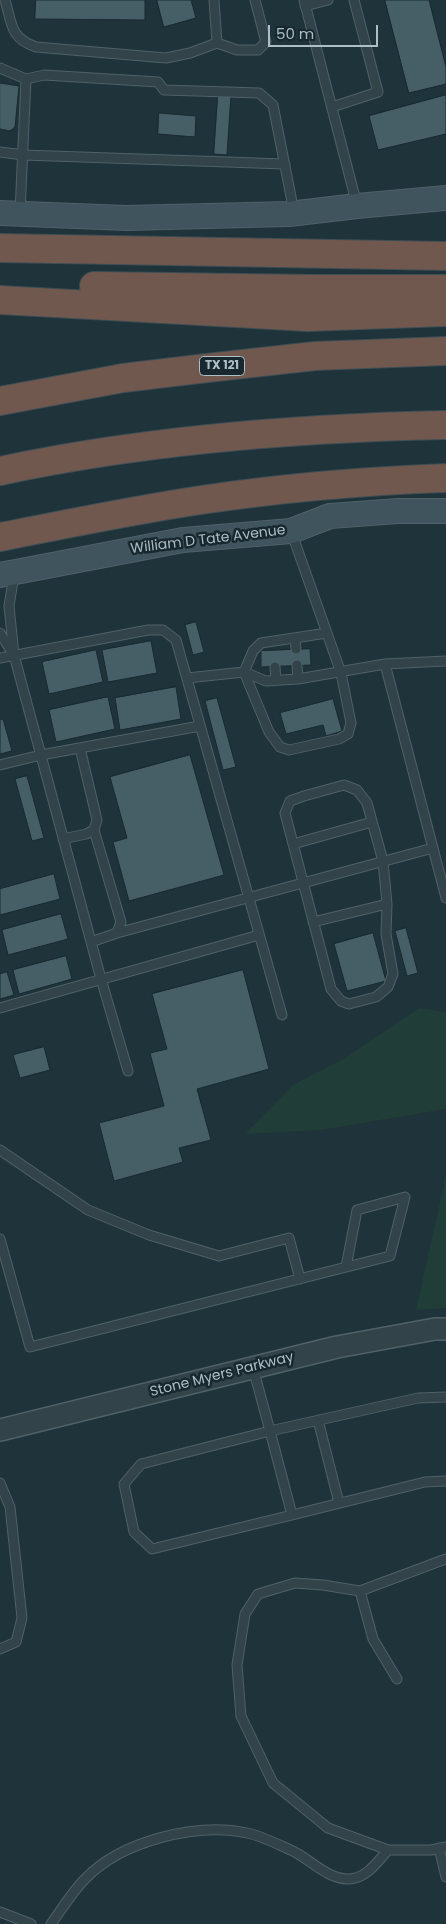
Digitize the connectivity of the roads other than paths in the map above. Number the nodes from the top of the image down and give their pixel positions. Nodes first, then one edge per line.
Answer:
1 (5, 0) edge
2 (214, 0) edge
3 (255, 0) edge
4 (328, 0) edge
5 (354, 0) edge
6 (305, 3) edge
7 (217, 43) junction
8 (0, 68) edge
9 (26, 79) junction
10 (332, 106) junction
11 (0, 152) edge
12 (22, 155) junction
13 (285, 164) junction
14 (446, 198) edge
15 (357, 206) junction
16 (10, 214) edge
17 (294, 214) junction
18 (0, 248) edge
19 (446, 256) edge
20 (0, 284) edge
21 (446, 288) edge
22 (0, 300) edge
23 (446, 312) edge
24 (446, 351) edge
25 (0, 402) edge
26 (446, 425) edge
27 (66, 457) junction
28 (0, 471) edge
29 (446, 478) edge
30 (0, 490) edge
31 (446, 511) edge
32 (291, 531) junction
33 (0, 537) edge
34 (7, 573) edge
35 (0, 633) edge
36 (327, 633) junction
37 (295, 638) junction
38 (296, 650) dead end
39 (14, 655) junction
40 (0, 658) edge
41 (446, 661) edge
42 (385, 664) junction
43 (297, 666) dead end
44 (275, 667) dead end
45 (244, 672) junction
46 (341, 673) junction
47 (187, 678) junction
48 (298, 679) junction
49 (276, 680) junction
50 (200, 726) junction
51 (80, 748) junction
52 (41, 755) junction
53 (0, 765) edge
54 (372, 822) junction
55 (94, 830) junction
56 (63, 839) junction
57 (293, 844) junction
58 (433, 848) junction
59 (383, 861) junction
60 (302, 882) junction
61 (248, 897) junction
62 (446, 898) edge
63 (388, 904) junction
64 (313, 922) junction
65 (116, 933) junction
66 (259, 935) junction
67 (91, 942) junction
68 (101, 979) junction
69 (0, 1008) edge
70 (282, 1015) dead end
71 (128, 1071) dead end
72 (0, 1150) edge
73 (0, 1239) edge
74 (346, 1267) junction
75 (300, 1278) junction
76 (446, 1329) edge
77 (252, 1368) junction
78 (446, 1397) edge
79 (318, 1420) junction
80 (0, 1430) edge
81 (270, 1430) junction
82 (446, 1481) edge
83 (1, 1488) edge
84 (339, 1503) junction
85 (292, 1515) junction
86 (446, 1559) edge
87 (360, 1591) junction
88 (0, 1649) edge
89 (397, 1679) dead end
90 (442, 1847) edge
91 (388, 1850) junction
92 (446, 1877) edge
93 (0, 1912) edge
94 (31, 1924) edge
95 (51, 1924) edge

1 - 7 lane
2 - 7 lane
3 - 7 lane
4 - 6 lane
5 - 10 lane
6 - 10 lane
8 - 9 lane
9 - 12 lane
9 - 13 lane
10 - 15 lane
11 - 12 lane
12 - 13 lane
12 - 16 lane
13 - 17 lane
14 - 15 main road
15 - 17 main road
16 - 17 main road
18 - 19 highway
20 - 21 highway
22 - 23 highway
24 - 25 highway, TX 121
26 - 27 highway
27 - 28 highway
27 - 30 highway
29 - 33 highway
31 - 32 main road, William D Tate Avenue
32 - 34 main road, William D Tate Avenue
32 - 36 lane
34 - 39 lane
35 - 39 lane
36 - 37 lane
36 - 46 lane
37 - 38 lane
37 - 45 lane
39 - 40 lane
39 - 47 lane
39 - 52 lane
41 - 42 lane
42 - 46 lane
42 - 58 lane
43 - 48 lane
44 - 49 lane
45 - 46 lane
45 - 47 lane
45 - 49 lane
46 - 48 lane
47 - 50 lane
48 - 49 lane
50 - 51 lane
50 - 61 lane
51 - 52 lane
51 - 55 lane
52 - 53 lane
52 - 56 lane
54 - 57 lane
54 - 57 lane
54 - 59 lane
55 - 56 lane
55 - 65 lane
56 - 67 lane
57 - 60 lane
58 - 59 lane
58 - 62 lane
59 - 60 lane
59 - 63 lane
60 - 61 lane
60 - 64 lane
61 - 65 lane
61 - 66 lane
63 - 64 lane
63 - 64 lane
65 - 67 lane
66 - 68 lane
66 - 70 lane
67 - 68 lane
68 - 69 lane
68 - 71 lane
72 - 75 lane
73 - 75 lane
74 - 74 lane
74 - 75 lane
76 - 77 street, Stone Myers Parkway
77 - 80 street, Stone Myers Parkway
77 - 81 lane
78 - 79 lane
79 - 81 lane
79 - 84 lane
81 - 85 lane
81 - 85 lane
82 - 84 lane
83 - 88 lane
84 - 85 lane
86 - 87 lane
87 - 89 lane
87 - 91 lane
90 - 91 lane
90 - 92 lane
91 - 95 lane
93 - 94 lane

